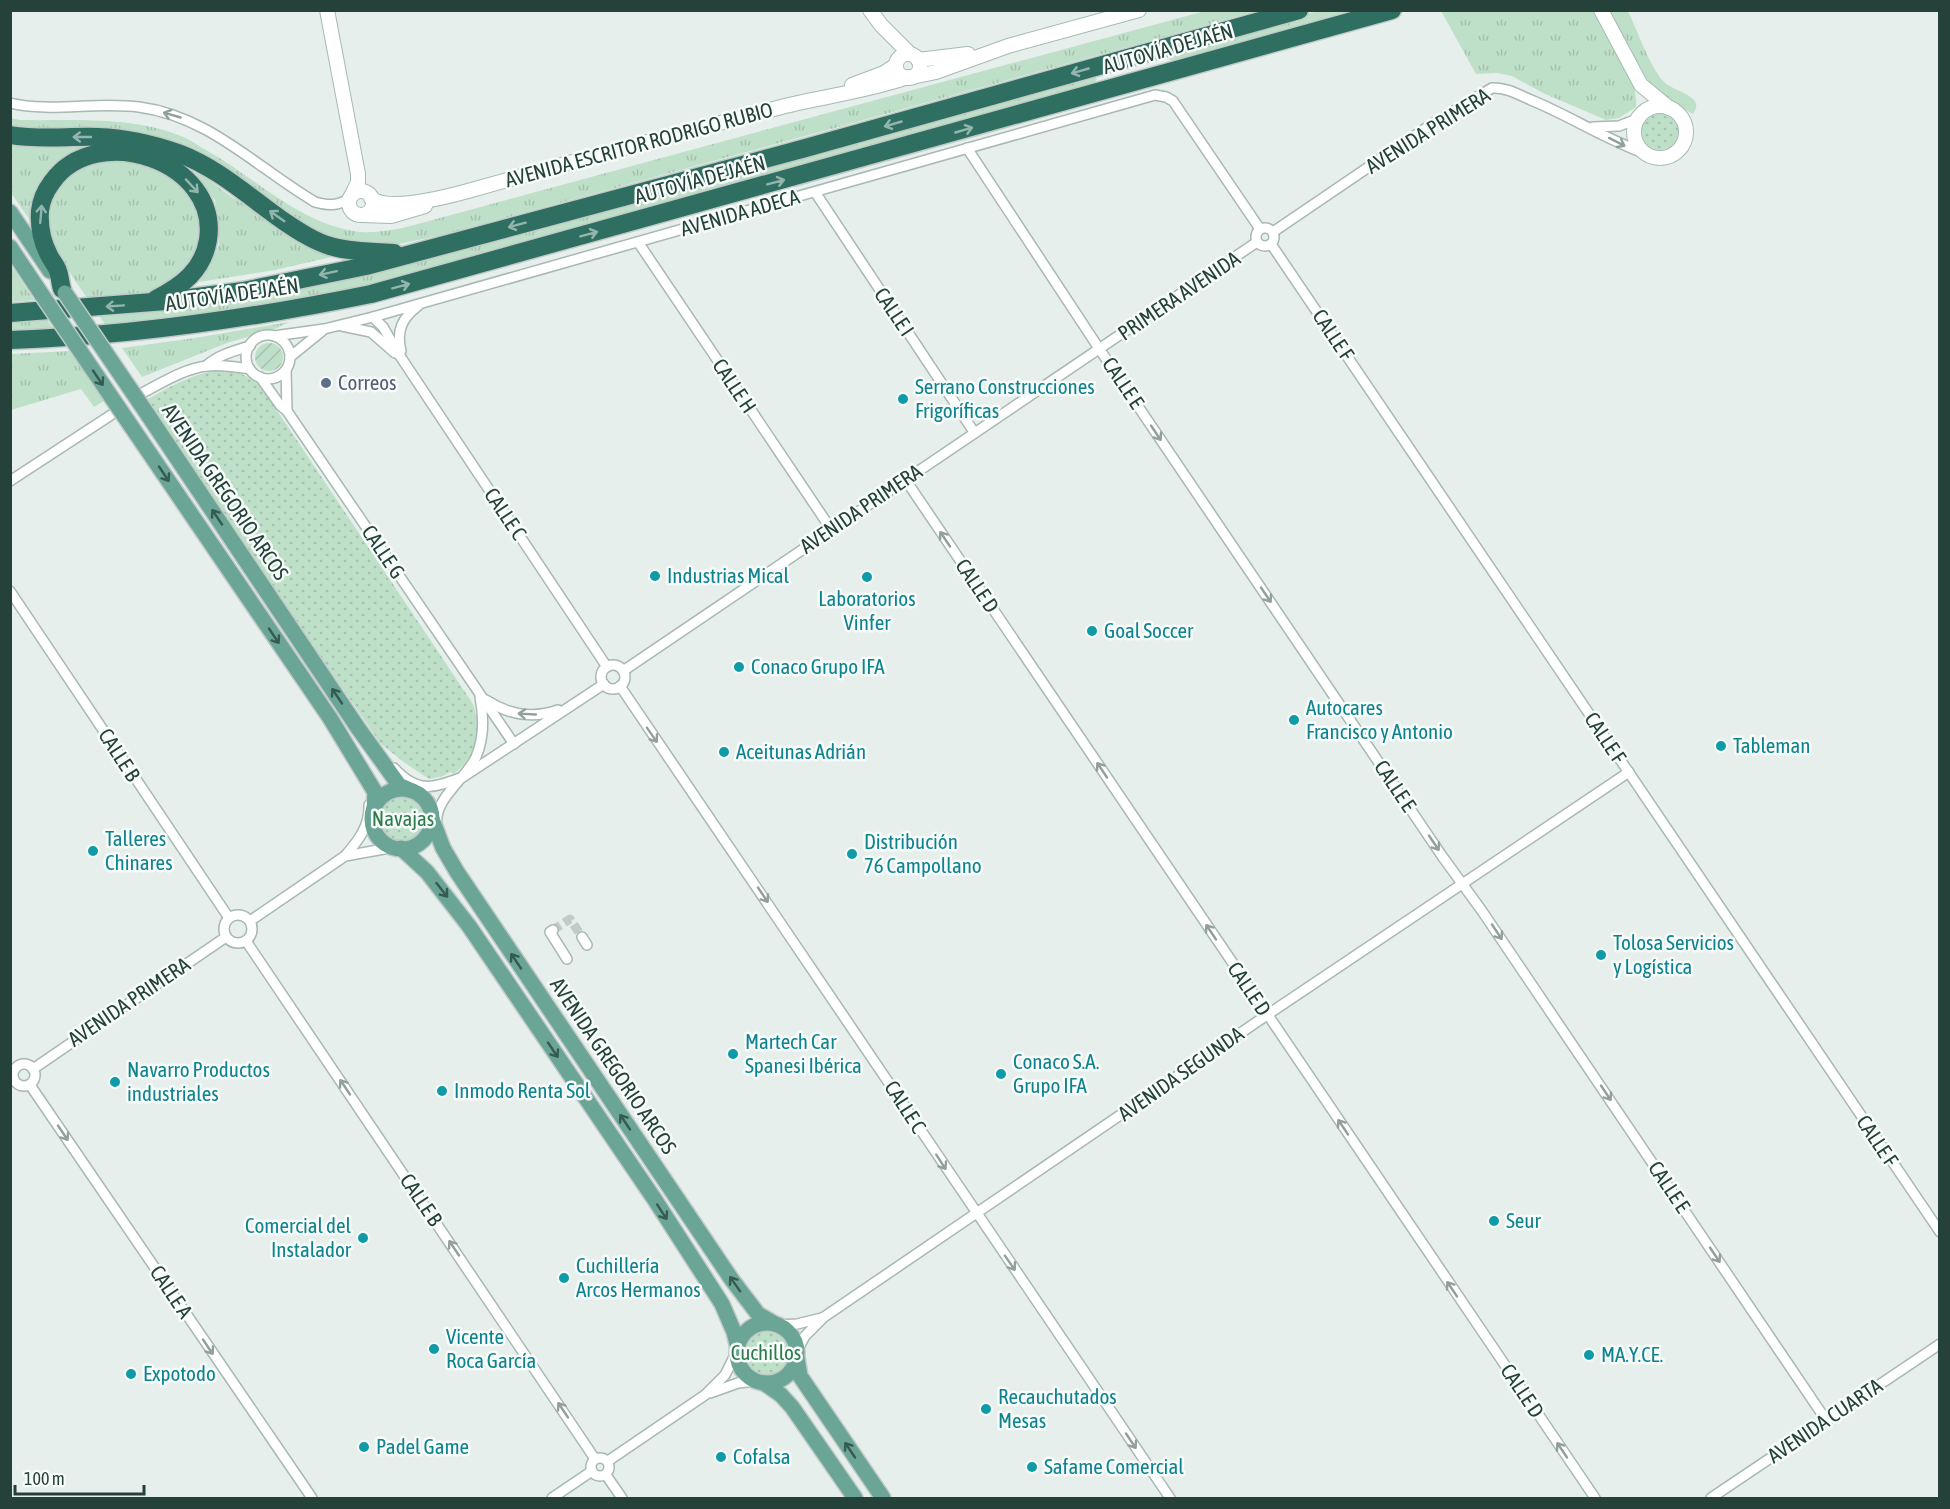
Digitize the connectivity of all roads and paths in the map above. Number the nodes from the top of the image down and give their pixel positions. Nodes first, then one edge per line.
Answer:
1 (327, 10) edge
2 (870, 10) edge
3 (1139, 10) edge
4 (1299, 10) edge
5 (1392, 10) edge
6 (1601, 10) edge
7 (881, 25) junction
8 (1008, 46) junction
9 (914, 57) junction
10 (897, 63) junction
11 (910, 77) junction
12 (1641, 85) junction
13 (817, 98) junction
14 (10, 103) edge
15 (1669, 108) junction
16 (1638, 118) junction
17 (1592, 127) junction
18 (10, 135) edge
19 (967, 148) junction
20 (1644, 153) junction
21 (358, 174) junction
22 (815, 192) junction
23 (460, 193) junction
24 (351, 196) junction
25 (370, 196) junction
26 (10, 212) edge
27 (362, 215) junction
28 (1260, 229) junction
29 (1273, 232) junction
30 (638, 242) junction
31 (1257, 242) junction
32 (1271, 244) junction
33 (10, 247) edge
34 (411, 254) junction
35 (63, 291) junction
36 (371, 294) junction
37 (422, 303) junction
38 (145, 304) junction
39 (10, 313) edge
40 (373, 317) junction
41 (337, 325) junction
42 (324, 329) junction
43 (274, 336) junction
44 (377, 336) junction
45 (10, 340) edge
46 (10, 346) edge
47 (250, 346) junction
48 (1100, 350) junction
49 (290, 357) junction
50 (404, 362) junction
51 (205, 366) junction
52 (250, 369) junction
53 (286, 370) junction
54 (260, 377) junction
55 (144, 392) dead end
56 (287, 411) junction
57 (111, 415) dead end
58 (974, 432) junction
59 (905, 479) junction
60 (10, 482) edge
61 (831, 529) junction
62 (10, 591) edge
63 (607, 667) junction
64 (623, 671) junction
65 (604, 684) junction
66 (620, 686) junction
67 (481, 695) junction
68 (574, 703) junction
69 (514, 744) junction
70 (1629, 772) junction
71 (463, 777) junction
72 (417, 790) junction
73 (435, 814) junction
74 (371, 819) junction
75 (398, 848) junction
76 (345, 856) junction
77 (1463, 884) junction
78 (229, 918) junction
79 (250, 921) junction
80 (553, 930) dead end
81 (226, 937) junction
82 (246, 941) junction
83 (567, 959) dead end
84 (1267, 1015) junction
85 (10, 1058) edge
86 (15, 1069) junction
87 (33, 1069) junction
88 (12, 1082) edge
89 (30, 1085) junction
90 (976, 1215) junction
91 (1940, 1232) edge
92 (824, 1317) junction
93 (777, 1324) junction
94 (1940, 1344) edge
95 (737, 1349) junction
96 (797, 1355) junction
97 (761, 1382) junction
98 (705, 1395) junction
99 (1826, 1420) junction
100 (595, 1459) junction
101 (608, 1461) junction
102 (592, 1471) junction
103 (606, 1475) junction
104 (312, 1498) edge
105 (552, 1498) edge
106 (622, 1498) edge
107 (855, 1498) edge
108 (883, 1498) edge
109 (1170, 1498) edge
110 (1595, 1498) edge
111 (1711, 1498) edge

1 - 21 street
2 - 7 street
3 - 8 street, AVENIDA ESCRITOR RODRIGO RUBIO
4 -> 34 highway, AUTOVÍA DE JAÉN
36 -> 5 highway, AUTOVÍA DE JAÉN
6 - 12 street
7 - 9 street
7 - 10 street
8 - 9 street, AVENIDA ESCRITOR RODRIGO RUBIO
8 - 11 street, AVENIDA ESCRITOR RODRIGO RUBIO
9 - 10 street
9 - 11 street
10 - 11 street
10 - 13 street, AVENIDA ESCRITOR RODRIGO RUBIO
11 - 13 street, AVENIDA ESCRITOR RODRIGO RUBIO
12 - 15 street
12 - 16 street
13 - 23 street, AVENIDA ESCRITOR RODRIGO RUBIO
24 -> 14 street
15 - 16 street
15 - 20 street
16 - 17 street
16 - 20 street
17 -> 20 street
17 - 29 street, AVENIDA PRIMERA
34 -> 18 highway
19 - 22 street, AVENIDA ADECA
19 - 28 street, AVENIDA ADECA
19 - 48 street, CALLE E
21 - 24 street
21 - 25 street
22 - 30 street, AVENIDA ADECA
22 - 58 street, CALLE I
23 - 25 street, AVENIDA ESCRITOR RODRIGO RUBIO
23 - 27 street, AVENIDA ESCRITOR RODRIGO RUBIO
24 - 25 street
24 - 27 street
25 - 27 street
26 - 35 main road, AVENIDA GREGORIO ARCOS
28 - 29 street
28 - 31 street
29 - 32 street
30 - 37 street, AVENIDA ADECA
30 - 61 street, CALLE H
31 - 32 street
31 - 48 street, PRIMERA AVENIDA
32 - 70 street, CALLE F
33 -> 74 main road, AVENIDA GREGORIO ARCOS, bridge
34 -> 38 highway, AUTOVÍA DE JAÉN
35 -> 38 highway
72 -> 35 main road, AVENIDA GREGORIO ARCOS, bridge
36 - 45 highway, AUTOVÍA DE JAÉN
36 - 46 highway
37 - 40 street, AVENIDA ADECA
37 - 50 street, CALLE C
38 -> 39 highway, AUTOVÍA DE JAÉN
40 - 41 street, AVENIDA ADECA
40 - 44 street
40 - 50 street, CALLE C
41 - 42 street, AVENIDA ADECA
41 - 44 street, CALLE C
42 - 43 street, AVENIDA ADECA
42 - 49 street, AVENIDA ADECA
43 - 47 street
43 - 49 street
44 - 50 street, CALLE C
47 - 51 street
47 - 52 street
48 - 58 street, AVENIDA PRIMERA
48 -> 77 street, CALLE E
49 - 53 street
50 - 63 street, CALLE C
51 - 52 street
51 - 55 street
52 - 54 street
53 - 54 street
53 - 56 street
54 - 56 street, CALLE G
56 - 67 street, CALLE G
57 - 60 street
58 - 59 street, AVENIDA PRIMERA
59 - 61 street, AVENIDA PRIMERA
84 -> 59 street, CALLE D
61 - 64 street, AVENIDA PRIMERA
62 - 78 street, CALLE B
63 - 64 street
63 - 65 street
64 - 66 street
65 - 66 street
65 - 68 street
66 -> 90 street, CALLE C
68 -> 67 street, CALLE G
67 - 69 street, CALLE G
67 - 71 street, CALLE G
68 - 69 street
69 - 71 street
70 - 77 street, AVENIDA SEGUNDA
70 - 91 street, CALLE F
71 - 72 street
71 - 73 street
72 - 73 main road
72 - 74 main road
73 - 75 main road
93 -> 73 main road, AVENIDA GREGORIO ARCOS
74 - 75 main road
74 - 76 street
75 - 76 street
75 -> 95 main road, AVENIDA GREGORIO ARCOS
76 - 79 street
77 - 84 street, AVENIDA SEGUNDA
77 -> 99 street, CALLE E
78 - 79 street
78 - 81 street
79 - 82 street
80 - 83 street
81 - 82 street
81 - 87 street, AVENIDA PRIMERA
100 -> 82 street, CALLE B
84 - 90 street, AVENIDA SEGUNDA
110 -> 84 street, CALLE D
85 - 86 street
86 - 87 street
86 - 88 street
87 - 89 street
88 - 89 street
89 -> 104 street, CALLE A
90 - 92 street, AVENIDA SEGUNDA
90 -> 109 street, CALLE C
92 - 93 street, AVENIDA SEGUNDA
92 - 96 street, AVENIDA SEGUNDA
93 - 95 main road
93 - 96 main road
94 - 99 street, AVENIDA CUARTA
95 - 97 main road
95 - 98 street
96 - 97 main road
108 -> 96 main road
97 - 98 street
97 - 107 main road
98 - 101 street
99 - 111 street, AVENIDA CUARTA
100 - 101 street
100 - 102 street
101 - 103 street
102 - 103 street
102 - 105 street
103 - 106 street

